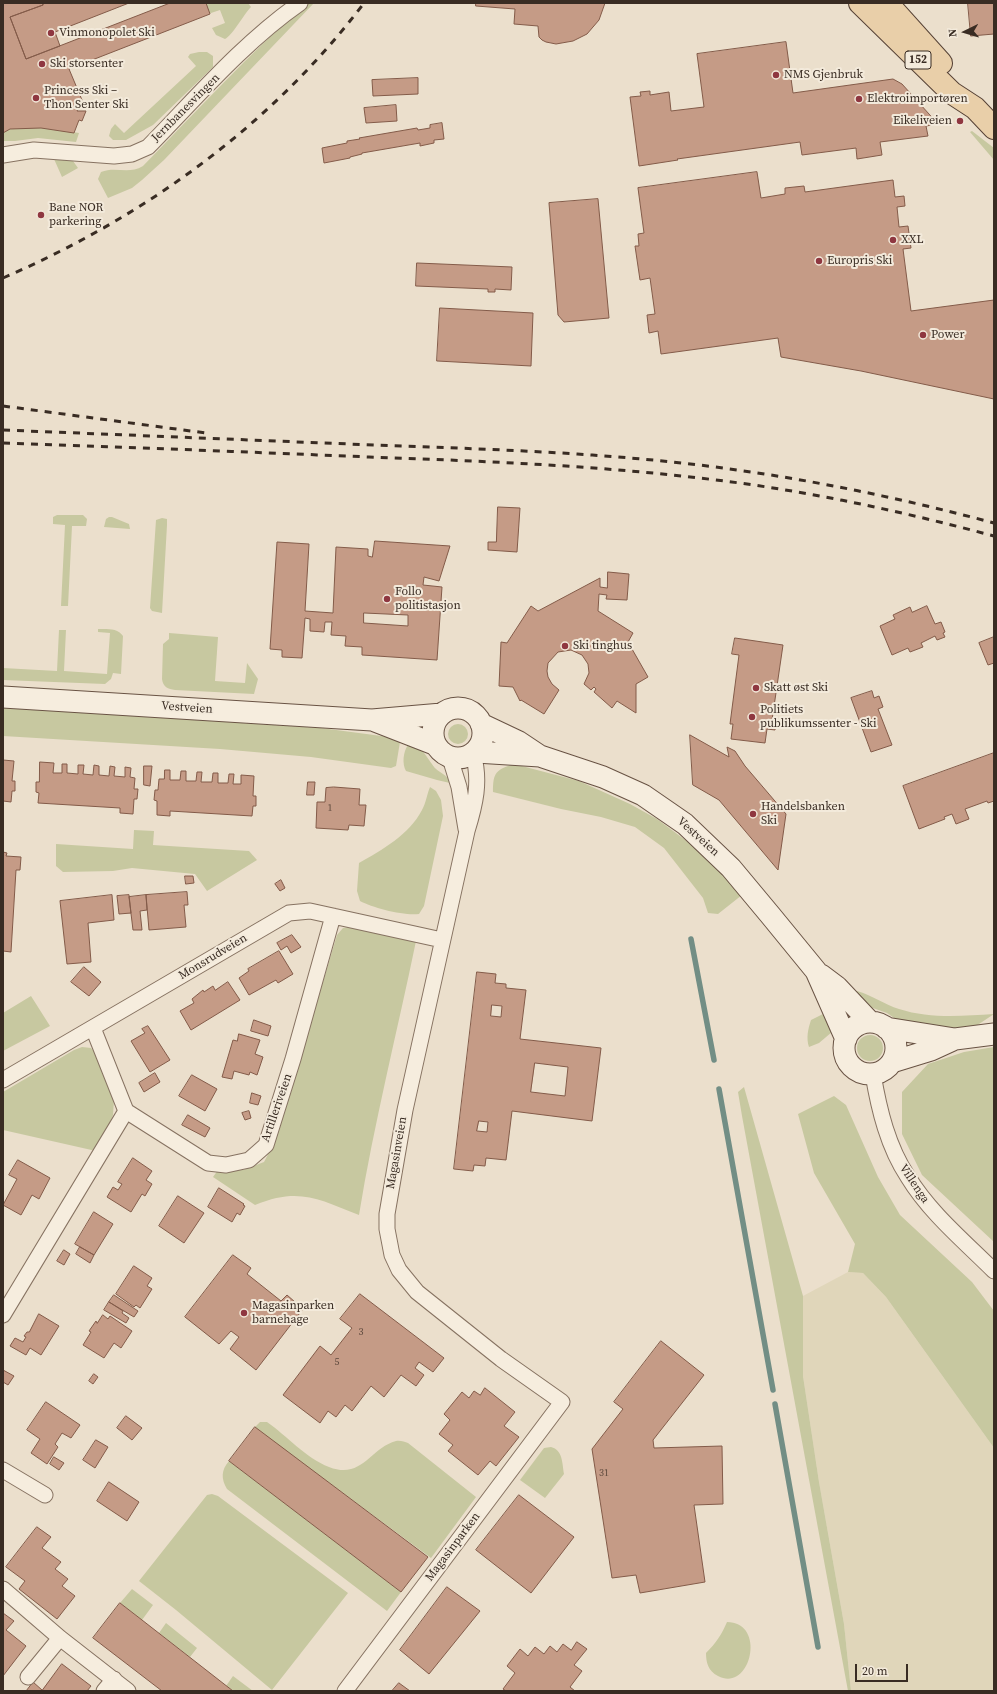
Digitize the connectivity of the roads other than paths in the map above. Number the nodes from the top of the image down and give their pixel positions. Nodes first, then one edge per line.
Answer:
1 (288, 3) edge
2 (300, 3) edge
3 (887, 3) edge
4 (866, 5) edge
5 (278, 18) junction
6 (975, 108) junction
7 (994, 128) edge
8 (3, 155) edge
9 (3, 697) edge
10 (442, 714) junction
11 (372, 720) junction
12 (481, 724) junction
13 (434, 744) junction
14 (474, 753) junction
15 (540, 756) junction
16 (450, 758) junction
17 (466, 830) junction
18 (333, 916) junction
19 (442, 940) junction
20 (816, 971) junction
21 (878, 1025) junction
22 (93, 1028) junction
23 (994, 1034) edge
24 (846, 1039) junction
25 (954, 1039) junction
26 (892, 1062) junction
27 (873, 1074) junction
28 (3, 1080) edge
29 (126, 1111) junction
30 (994, 1271) edge
31 (3, 1315) edge
32 (562, 1402) joint
33 (3, 1470) edge
34 (44, 1495) dead end
35 (3, 1589) edge
36 (60, 1638) junction
37 (28, 1677) dead end
38 (114, 1678) junction
39 (104, 1691) edge
40 (128, 1691) edge
41 (345, 1691) edge

1 - 5 street, Jernbanesvingen
2 - 5 street, Jernbanesvingen
3 - 6 main road, 152
4 - 6 main road, 152
5 - 8 street, Jernbanesvingen
6 - 7 main road, 152
9 - 11 street, Vestveien
10 - 11 street, Vestveien
10 - 12 street, Vestveien
10 - 13 street
11 - 13 street, Vestveien
12 - 14 street
12 - 15 street, Vestveien
13 - 16 street, Vestveien
14 - 15 street, Vestveien
14 - 16 street, Vestveien
14 - 17 street, Magasinveien
15 - 20 street, Vestveien
16 - 17 street, Magasinveien
17 - 19 street, Magasinveien
18 - 19 street, Monsrudveien
18 - 22 street, Monsrudveien
18 - 29 street, Artilleriveien
19 - 32 street, Magasinveien
20 - 21 street, Vestveien
20 - 24 street, Vestveien
21 - 24 street
21 - 25 street
21 - 26 street, Vestveien
22 - 28 street, Monsrudveien
22 - 29 street
23 - 25 street
24 - 27 street, Vestveien
25 - 26 street
26 - 27 street
27 - 30 street, Villenga
29 - 31 street
32 - 41 street, Magasinparken
33 - 34 street
35 - 36 street
36 - 37 street
36 - 38 street
38 - 39 street
38 - 40 street

